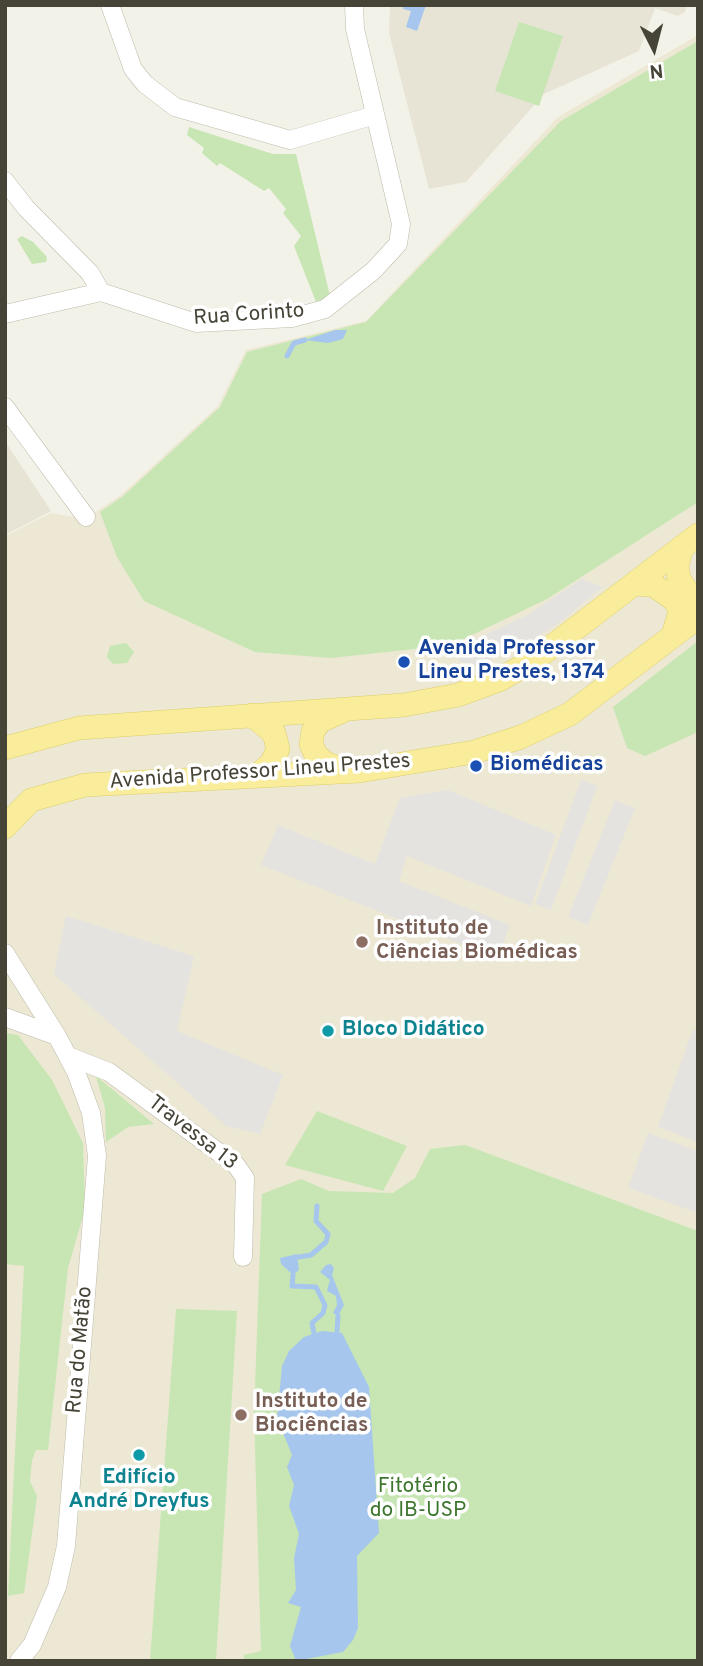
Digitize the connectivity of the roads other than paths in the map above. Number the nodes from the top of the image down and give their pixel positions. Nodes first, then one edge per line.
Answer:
1 (110, 5) edge
2 (354, 5) edge
3 (375, 115) junction
4 (5, 181) edge
5 (102, 292) junction
6 (5, 314) edge
7 (5, 407) edge
8 (86, 517) dead end
9 (690, 541) edge
10 (634, 584) junction
11 (698, 599) edge
12 (698, 617) edge
13 (673, 635) junction
14 (351, 709) junction
15 (252, 715) junction
16 (5, 748) edge
17 (350, 772) junction
18 (256, 776) junction
19 (5, 827) edge
20 (5, 953) edge
21 (5, 1017) edge
22 (57, 1036) junction
23 (68, 1056) junction
24 (243, 1256) dead end
25 (19, 1661) edge

1 - 3 street
2 - 3 street, Rua Corinto
3 - 5 street, Rua Corinto
4 - 5 street
5 - 6 street
7 - 8 street
9 - 10 main road
9 - 11 main road
10 - 13 main road
10 - 14 main road
12 - 13 main road, Avenida Professor Lineu Prestes
13 - 17 main road, Avenida Professor Lineu Prestes
14 - 15 main road
14 - 17 main road
15 - 16 main road
15 - 18 main road
17 - 18 main road, Avenida Professor Lineu Prestes
18 - 19 main road, Avenida Professor Lineu Prestes
20 - 22 street, Rua do Matão
21 - 22 street
22 - 23 street, Rua do Matão
23 - 24 street, Travessa 13
23 - 25 street, Rua do Matão

